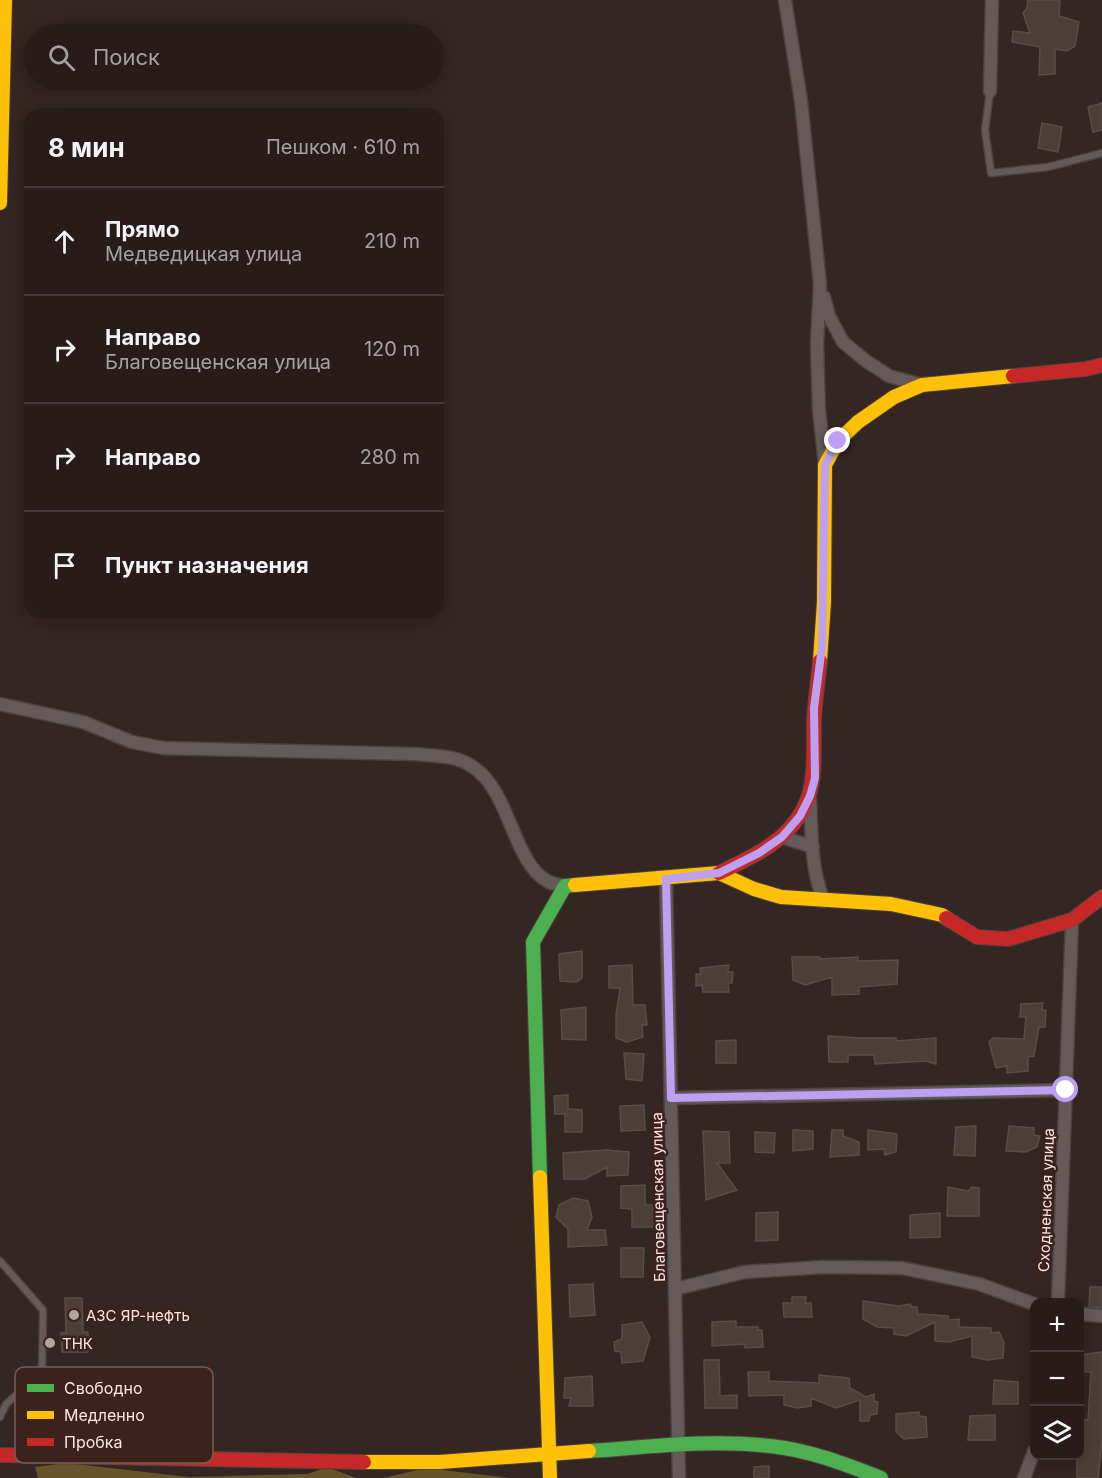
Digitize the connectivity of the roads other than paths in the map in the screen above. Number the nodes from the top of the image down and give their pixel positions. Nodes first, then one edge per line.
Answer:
1 (5, 0) edge
2 (785, 0) edge
3 (992, 0) edge
4 (990, 91) joint
5 (1102, 153) edge
6 (0, 202) edge
7 (820, 284) junction
8 (1102, 365) edge
9 (922, 385) junction
10 (825, 465) junction
11 (0, 704) edge
12 (810, 796) junction
13 (782, 837) junction
14 (813, 847) junction
15 (719, 873) junction
16 (666, 879) junction
17 (565, 886) junction
18 (1102, 897) edge
19 (824, 901) junction
20 (1072, 920) junction
21 (1066, 1090) junction
22 (671, 1098) junction
23 (0, 1261) edge
24 (675, 1289) junction
25 (1058, 1298) edge
26 (1030, 1302) edge
27 (1084, 1314) edge
28 (1102, 1316) edge
29 (42, 1367) edge
30 (15, 1396) edge
31 (0, 1417) edge
32 (679, 1445) junction
33 (550, 1453) junction
34 (0, 1455) edge
35 (15, 1455) edge
36 (213, 1459) edge
37 (1031, 1460) edge
38 (550, 1478) edge
39 (680, 1478) edge
40 (881, 1478) edge
41 (1024, 1478) edge

1 - 6 main road
2 - 7 street
3 - 4 street
4 - 5 lane
7 - 9 street
7 - 10 street
8 - 9 main road
9 - 10 main road
10 - 12 main road
11 - 17 street
12 - 13 main road
12 - 14 street
13 - 14 street
13 - 15 main road
14 - 19 street
15 - 16 main road
15 - 19 main road
16 - 17 main road
16 - 22 street, Благовещенская улица
17 - 33 main road
18 - 20 main road
19 - 20 main road
20 - 21 street, Сходненская улица
21 - 22 street
21 - 25 street, Сходненская улица
22 - 24 street, Благовещенская улица
23 - 29 lane
24 - 26 street
24 - 32 street, Благовещенская улица
27 - 28 street
30 - 31 lane
32 - 33 main road
32 - 39 street, Благовещенская улица
32 - 40 main road
33 - 36 main road
33 - 38 main road
34 - 35 main road
37 - 41 street

